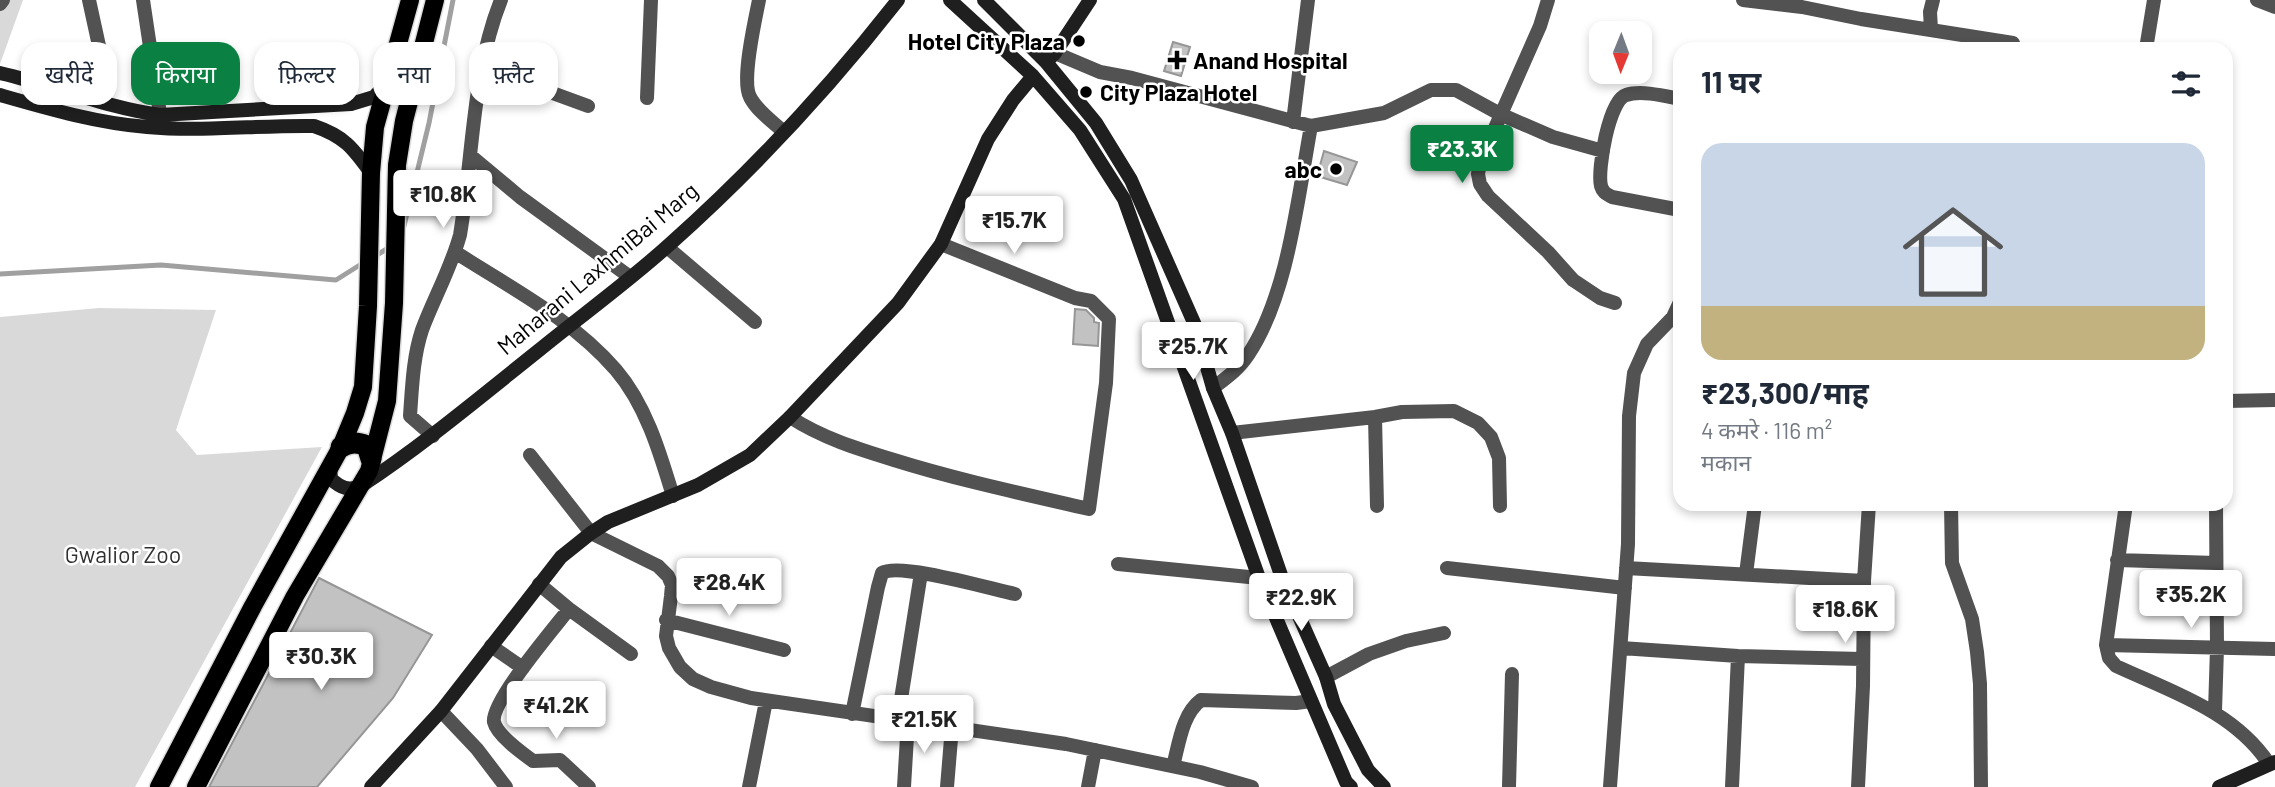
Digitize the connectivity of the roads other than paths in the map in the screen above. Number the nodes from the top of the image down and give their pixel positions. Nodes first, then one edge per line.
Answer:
1 (4, 0) edge
2 (89, 0) edge
3 (143, 0) edge
4 (410, 0) edge
5 (435, 0) edge
6 (501, 0) edge
7 (651, 0) edge
8 (759, 0) edge
9 (898, 0) edge
10 (950, 0) edge
11 (984, 0) edge
12 (1090, 0) edge
13 (1308, 0) edge
14 (1548, 0) edge
15 (1743, 0) edge
16 (1933, 0) edge
17 (2154, 0) edge
18 (2257, 0) edge
19 (0, 4) edge
20 (2275, 7) edge
21 (1931, 29) junction
22 (98, 42) edge
23 (399, 42) edge
24 (488, 42) edge
25 (2006, 42) edge
26 (2147, 42) edge
27 (1051, 57) junction
28 (0, 73) edge
29 (1033, 76) junction
30 (558, 95) edge
31 (0, 96) edge
32 (647, 98) dead end
33 (1673, 98) edge
34 (373, 102) edge
35 (374, 105) edge
36 (382, 105) edge
37 (478, 105) edge
38 (588, 106) dead end
39 (1500, 114) junction
40 (404, 121) junction
41 (161, 122) junction
42 (1293, 122) junction
43 (1311, 126) junction
44 (784, 132) junction
45 (1603, 151) junction
46 (471, 156) junction
47 (370, 173) junction
48 (1673, 209) edge
49 (941, 244) junction
50 (667, 247) junction
51 (455, 252) junction
52 (630, 277) junction
53 (1615, 303) dead end
54 (1673, 317) edge
55 (755, 322) dead end
56 (570, 326) junction
57 (1213, 388) junction
58 (2275, 400) edge
59 (2233, 401) edge
60 (790, 417) junction
61 (1375, 417) junction
62 (1232, 433) junction
63 (433, 436) junction
64 (341, 447) junction
65 (530, 455) dead end
66 (371, 459) junction
67 (330, 468) junction
68 (361, 486) junction
69 (673, 496) junction
70 (1377, 506) dead end
71 (1500, 506) dead end
72 (1754, 511) edge
73 (1868, 511) edge
74 (1951, 511) edge
75 (2125, 511) edge
76 (2216, 511) edge
77 (590, 533) junction
78 (2117, 560) junction
79 (2216, 563) junction
80 (1118, 564) dead end
81 (1447, 568) dead end
82 (1626, 568) junction
83 (921, 573) junction
84 (1746, 574) junction
85 (1259, 578) junction
86 (1864, 581) junction
87 (539, 584) junction
88 (1625, 588) junction
89 (1015, 594) dead end
90 (569, 609) junction
91 (666, 620) junction
92 (1444, 633) dead end
93 (2106, 645) junction
94 (491, 646) junction
95 (1621, 648) junction
96 (2217, 648) junction
97 (2275, 649) edge
98 (784, 650) dead end
99 (631, 654) dead end
100 (1738, 656) junction
101 (1862, 659) junction
102 (523, 668) junction
103 (1512, 674) dead end
104 (1326, 677) junction
105 (766, 701) junction
106 (1311, 701) junction
107 (441, 711) junction
108 (2215, 711) junction
109 (852, 714) junction
110 (903, 719) junction
111 (952, 727) junction
112 (1095, 750) junction
113 (2272, 763) edge
114 (1173, 765) junction
115 (1344, 785) edge
116 (159, 787) edge
117 (196, 787) edge
118 (371, 787) edge
119 (506, 787) edge
120 (589, 787) edge
121 (749, 787) edge
122 (904, 787) edge
123 (947, 787) edge
124 (1088, 787) edge
125 (1252, 787) edge
126 (1384, 787) edge
127 (1509, 787) edge
128 (1610, 787) edge
129 (1732, 787) edge
130 (1858, 787) edge
131 (1981, 787) edge
132 (2219, 787) edge

1 - 19 street
2 - 22 street
3 - 41 street
4 - 23 main road
5 - 40 main road, Maharani LaxhmiBai Marg
6 - 24 street
7 - 32 street
8 - 44 street
9 - 44 main road, Maharani LaxhmiBai Marg
10 - 29 main road
11 - 27 main road
12 - 27 main road
13 - 42 street
14 - 39 street
15 - 21 street
16 - 21 street
17 - 26 street
18 - 20 street
21 - 25 street
27 - 42 street
27 - 57 main road
28 - 41 main road
29 - 49 main road
29 - 85 main road
30 - 38 street
31 - 41 main road
33 - 45 street
34 - 41 main road
35 - 47 main road
36 - 40 main road
37 - 46 street
39 - 43 street
39 - 45 street
39 - 53 street
40 - 66 main road, Maharani LaxhmiBai Marg
41 - 47 main road
42 - 43 street
43 - 57 street
44 - 50 main road, Maharani LaxhmiBai Marg
45 - 48 street
46 - 51 street
46 - 52 street
47 - 64 main road
49 - 60 main road
49 - 60 street
50 - 52 main road, Maharani LaxhmiBai Marg
50 - 55 street
51 - 56 street
51 - 63 street
52 - 56 main road, Maharani LaxhmiBai Marg
54 - 82 street
56 - 63 main road, Maharani LaxhmiBai Marg
56 - 69 street
57 - 62 main road
58 - 59 street
60 - 69 main road
61 - 62 street
61 - 70 street
61 - 71 street
62 - 104 main road
63 - 68 main road, Maharani LaxhmiBai Marg
64 - 66 highway
64 - 67 main road
65 - 77 street
66 - 68 main road, Maharani LaxhmiBai Marg
67 - 68 main road
67 - 116 main road
68 - 117 main road, Maharani LaxhmiBai Marg
69 - 77 main road
72 - 84 street
73 - 86 street
74 - 131 street
75 - 78 street
76 - 79 street
77 - 87 main road
77 - 91 street
78 - 79 street
78 - 93 street
79 - 96 street
80 - 85 street
81 - 88 street
82 - 84 street
82 - 88 street
83 - 89 street
83 - 109 street
83 - 110 street
84 - 86 street
85 - 106 main road
86 - 101 street
87 - 90 street
87 - 94 main road
88 - 95 street
90 - 99 street
90 - 102 street
91 - 98 street
91 - 105 street
92 - 104 street
93 - 96 street
93 - 108 street
94 - 102 street
94 - 107 main road
95 - 100 street
95 - 128 street
96 - 97 street
96 - 108 street
100 - 101 street
100 - 129 street
101 - 130 street
102 - 120 street
103 - 127 street
104 - 126 main road
105 - 109 street
105 - 121 street
106 - 114 street
106 - 115 main road
107 - 118 main road
107 - 119 street
108 - 113 street
109 - 110 street
110 - 111 street
110 - 122 street
111 - 112 street
111 - 123 street
112 - 114 street
112 - 124 street
113 - 132 main road
114 - 125 street

